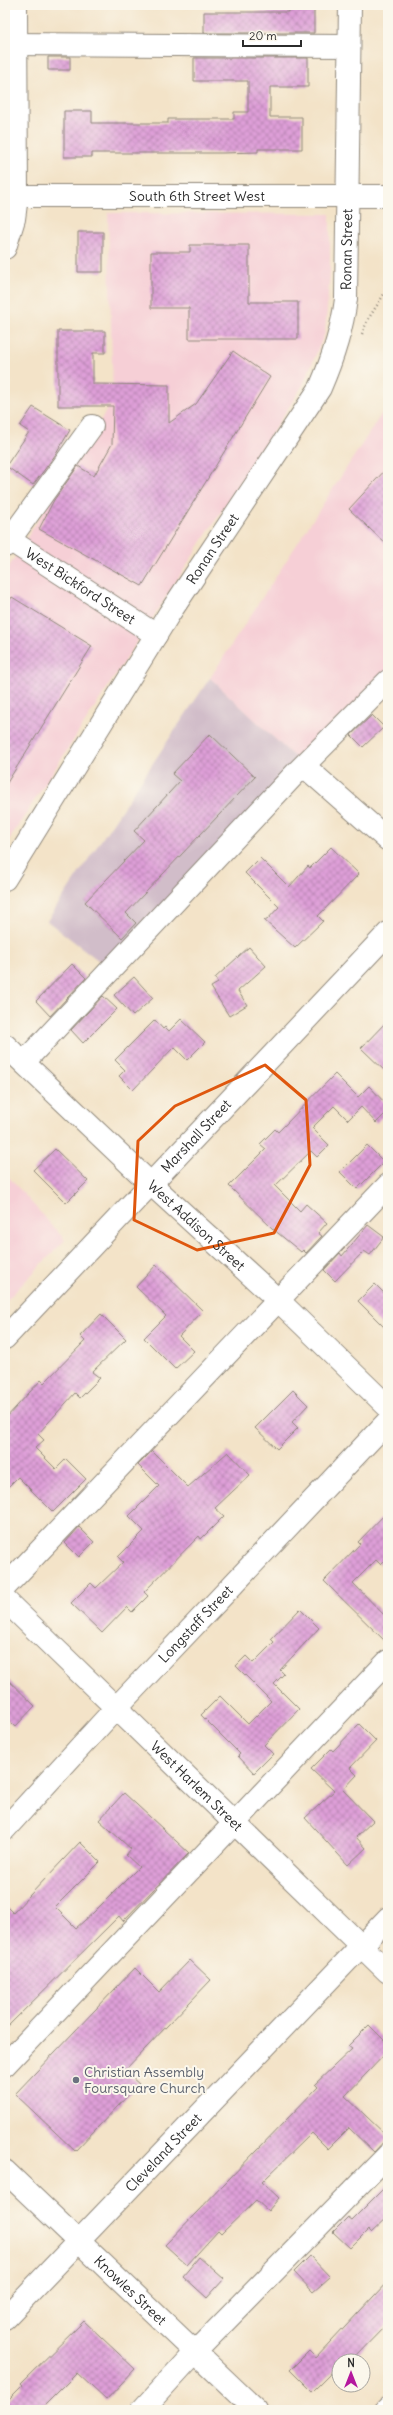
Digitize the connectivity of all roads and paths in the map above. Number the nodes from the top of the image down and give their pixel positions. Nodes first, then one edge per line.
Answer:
1 (16, 5) edge
2 (350, 5) edge
3 (10, 44) edge
4 (349, 46) junction
5 (11, 196) edge
6 (348, 196) junction
7 (388, 196) edge
8 (5, 248) edge
9 (92, 426) dead end
10 (6, 541) edge
11 (156, 635) junction
12 (388, 681) edge
13 (304, 766) junction
14 (388, 840) edge
15 (5, 879) edge
16 (388, 933) edge
17 (5, 1045) edge
18 (24, 1062) junction
19 (151, 1184) junction
20 (388, 1185) edge
21 (279, 1301) junction
22 (5, 1338) edge
23 (388, 1407) edge
24 (388, 1421) edge
25 (5, 1587) edge
26 (5, 1600) edge
27 (388, 1661) edge
28 (116, 1708) junction
29 (234, 1824) junction
30 (5, 1829) edge
31 (388, 1918) edge
32 (361, 1947) junction
33 (388, 1972) edge
34 (5, 2064) edge
35 (388, 2155) edge
36 (5, 2170) edge
37 (80, 2242) junction
38 (5, 2318) edge
39 (195, 2352) junction
40 (142, 2410) edge
41 (256, 2410) edge

1 - 3 street
2 - 4 street, Ronan Street
3 - 4 street
3 - 5 street
4 - 6 street, Ronan Street
5 - 6 street, South 6th Street West
5 - 8 street
6 - 7 street, South 6th Street West
6 - 11 street, Ronan Street
9 - 10 street
10 - 11 street, West Bickford Street
11 - 15 street, Ronan Street
12 - 13 street
13 - 14 street
13 - 18 street
16 - 19 street, Marshall Street
17 - 18 street, West Addison Street
18 - 19 street, West Addison Street
19 - 21 street, West Addison Street
19 - 22 street, Marshall Street
20 - 21 street
21 - 23 street, West Addison Street
21 - 25 street
24 - 28 street, Longstaff Street
26 - 28 street, West Harlem Street
27 - 29 street
28 - 29 street, West Harlem Street
28 - 30 street, Longstaff Street
29 - 32 street, West Harlem Street
29 - 34 street
31 - 32 street, Cleveland Street
32 - 33 street, West Harlem Street
32 - 37 street, Cleveland Street
35 - 39 street
36 - 37 street, Knowles Street
37 - 38 street, Cleveland Street
37 - 39 street, Knowles Street
39 - 40 street
39 - 41 street, Knowles Street

